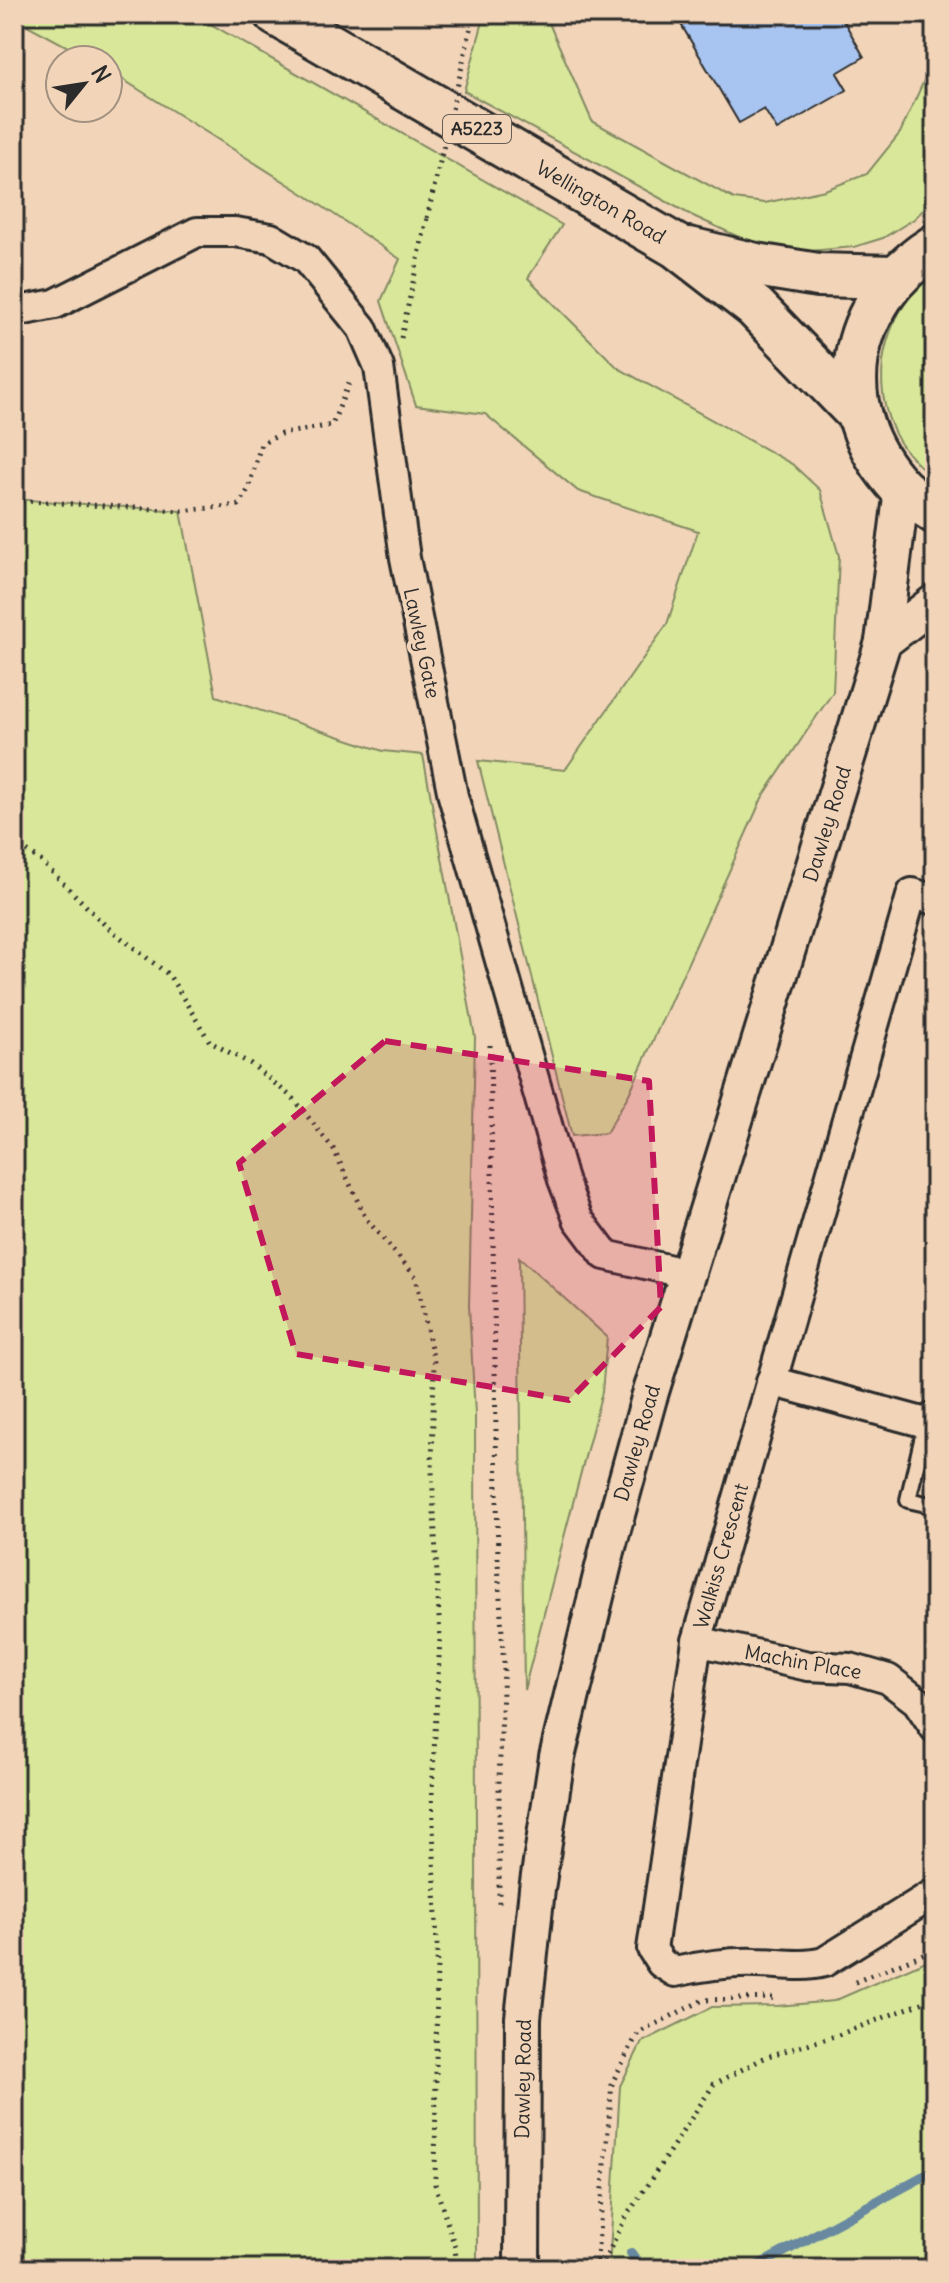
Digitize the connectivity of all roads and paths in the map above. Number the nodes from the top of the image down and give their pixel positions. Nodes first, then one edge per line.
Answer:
1 (276, 14) edge
2 (474, 14) edge
3 (676, 246) junction
4 (935, 246) edge
5 (894, 277) junction
6 (14, 312) edge
7 (379, 367) junction
8 (859, 415) junction
9 (14, 500) edge
10 (918, 500) edge
11 (935, 602) edge
12 (883, 642) junction
13 (14, 842) edge
14 (935, 900) edge
15 (489, 1036) dead end
16 (689, 1274) junction
17 (771, 1381) junction
18 (930, 1419) edge
19 (935, 1506) edge
20 (697, 1641) junction
21 (935, 1728) edge
22 (935, 1893) edge
23 (499, 1915) dead end
24 (935, 1949) edge
25 (842, 1987) dead end
26 (790, 1998) dead end
27 (935, 1998) edge
28 (457, 2269) edge
29 (522, 2269) edge
30 (598, 2269) edge

1 - 3 main road, Wellington Road / A5223
2 - 7 path, bridge
3 - 5 main road, Wellington Road / A5223
3 - 8 main road, Wellington Road / A5223
4 - 5 main road, A5223
5 - 8 main road, A5223
6 - 7 street, Lawley Gate
7 - 9 path
7 - 16 street, Lawley Gate
8 - 10 main road, A5223
10 - 12 street, Dawley Road
11 - 12 street
12 - 16 street, Dawley Road
13 - 28 path
14 - 17 street, Walkiss Crescent
15 - 23 path
16 - 29 street, Dawley Road
17 - 18 street
17 - 20 street, Walkiss Crescent
18 - 19 lane
20 - 21 street, Machin Place
20 - 22 street, Walkiss Crescent
24 - 25 path
26 - 30 path
27 - 30 path

